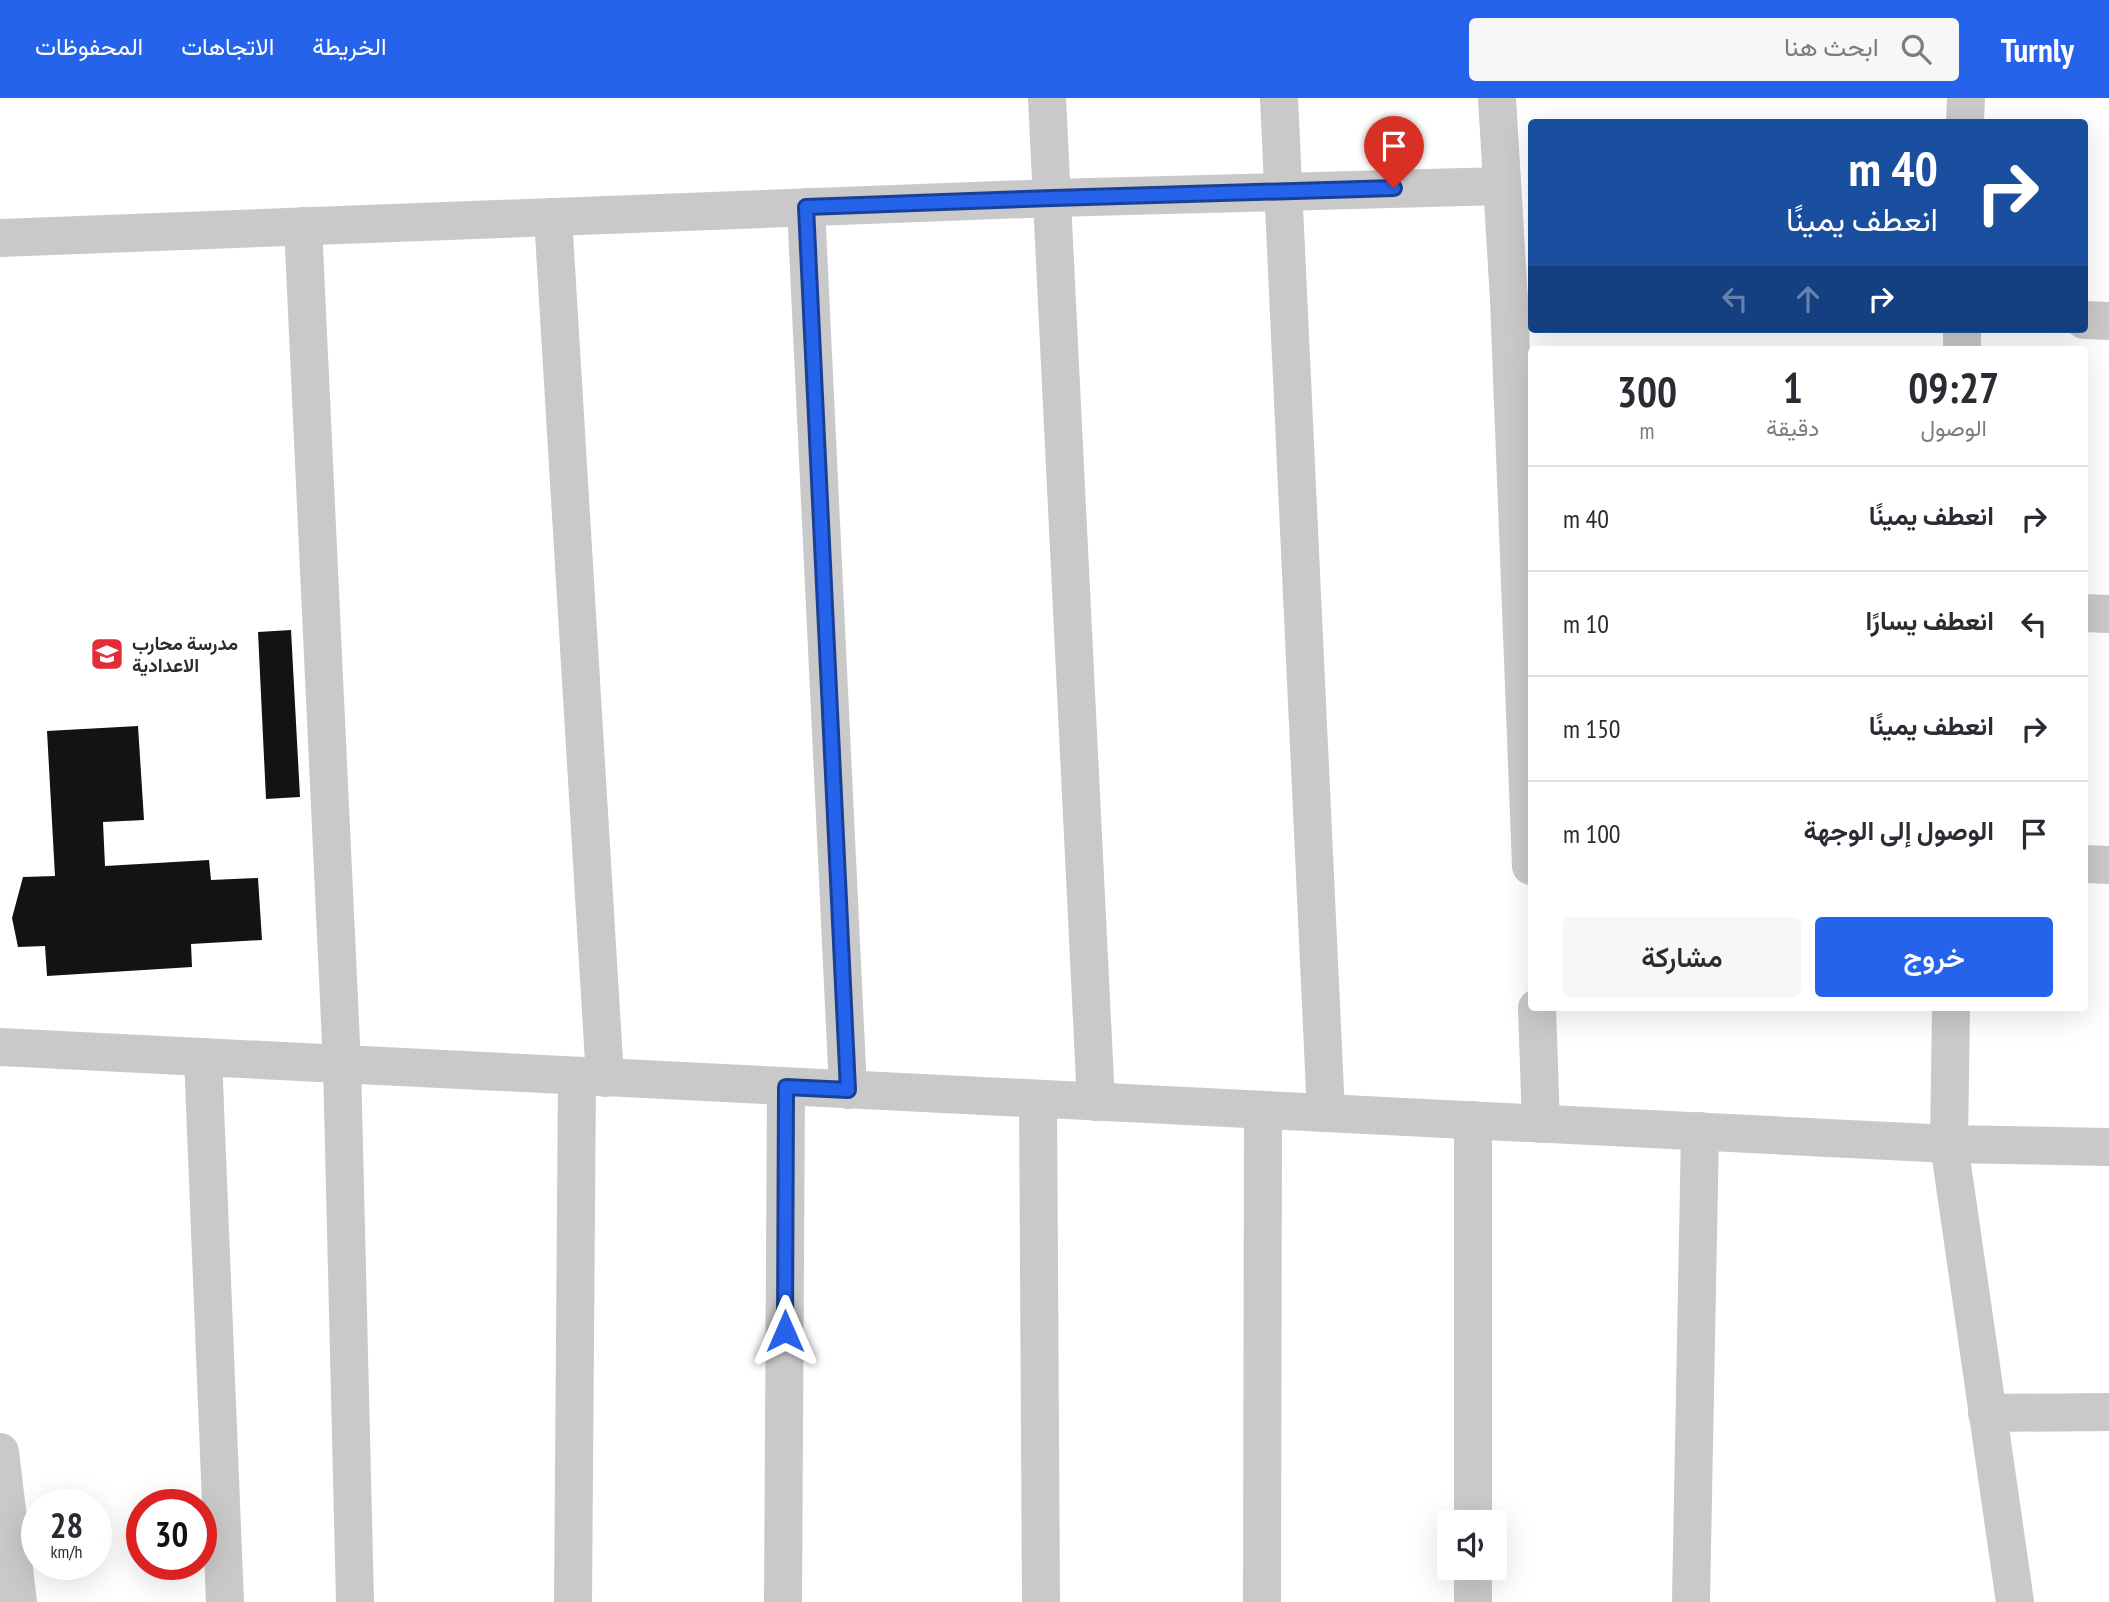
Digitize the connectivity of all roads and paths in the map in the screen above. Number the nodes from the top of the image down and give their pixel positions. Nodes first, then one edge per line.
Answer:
1 (1047, 98) edge
2 (1279, 98) edge
3 (1497, 98) edge
4 (1966, 98) edge
5 (1965, 119) edge
6 (1502, 186) junction
7 (1284, 191) junction
8 (1053, 198) junction
9 (806, 207) junction
10 (553, 217) junction
11 (303, 226) junction
12 (0, 238) edge
13 (1520, 301) edge
14 (2088, 320) edge
15 (2109, 321) edge
16 (1526, 599) edge
17 (2088, 613) edge
18 (2109, 614) edge
19 (1528, 701) edge
20 (2088, 864) edge
21 (2109, 865) edge
22 (1537, 1011) edge
23 (1951, 1011) edge
24 (0, 1047) edge
25 (203, 1057) junction
26 (342, 1064) junction
27 (591, 1077) junction
28 (786, 1087) junction
29 (848, 1090) junction
30 (1038, 1099) junction
31 (1096, 1102) junction
32 (1263, 1110) junction
33 (1326, 1113) junction
34 (1473, 1120) junction
35 (1541, 1124) junction
36 (1700, 1131) junction
37 (1949, 1144) junction
38 (2109, 1147) edge
39 (2109, 1412) edge
40 (1987, 1413) junction
41 (0, 1451) edge
42 (1473, 1510) edge
43 (1473, 1580) edge
44 (18, 1602) edge
45 (225, 1602) edge
46 (355, 1602) edge
47 (573, 1602) edge
48 (783, 1602) edge
49 (1041, 1602) edge
50 (1262, 1602) edge
51 (1473, 1602) edge
52 (1690, 1602) edge
53 (2015, 1602) edge

1 - 8 street
2 - 7 street
3 - 6 street
4 - 5 street
6 - 7 street
6 - 13 street
7 - 8 street
7 - 33 street
8 - 9 street
8 - 31 street
9 - 10 street
9 - 29 street
10 - 11 street
10 - 27 street
11 - 12 street
11 - 26 street
13 - 16 street
14 - 15 street
16 - 19 street
17 - 18 street
20 - 21 street
22 - 35 street
23 - 37 street
24 - 25 street
25 - 26 street
25 - 45 street
26 - 27 street
26 - 46 street
27 - 28 street
27 - 47 street
28 - 29 street
28 - 48 street
29 - 30 street
30 - 31 street
30 - 49 street
31 - 32 street
32 - 33 street
32 - 50 street
33 - 34 street
34 - 35 street
34 - 42 street
35 - 36 street
36 - 37 street
36 - 52 street
37 - 38 street
37 - 40 street
39 - 40 street
40 - 53 street
41 - 44 street
43 - 51 street

